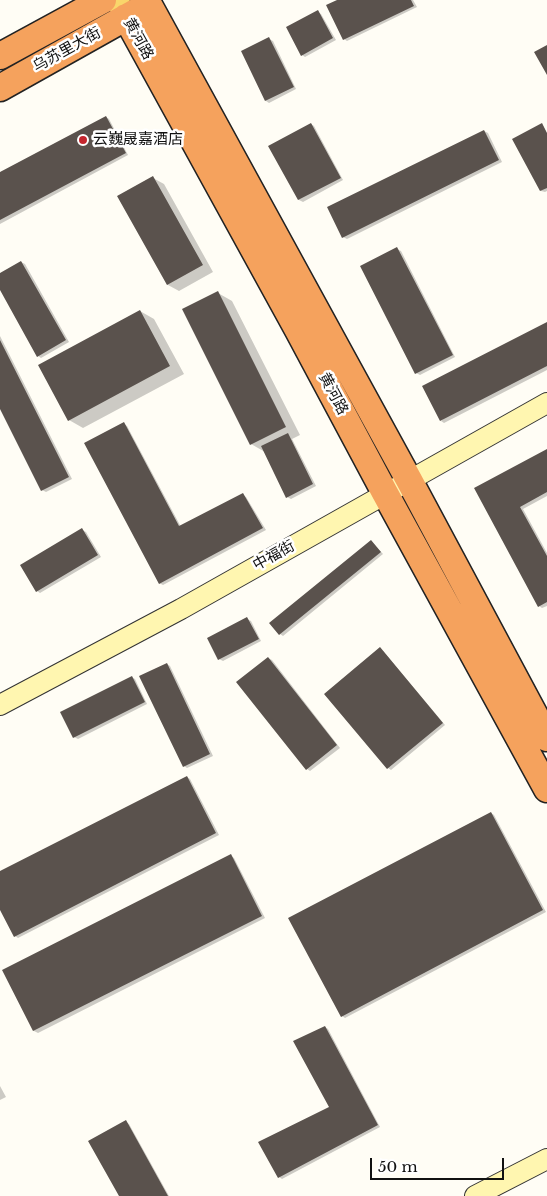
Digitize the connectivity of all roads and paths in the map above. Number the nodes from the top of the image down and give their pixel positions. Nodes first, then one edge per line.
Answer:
1 (102, 0) edge
2 (152, 2) edge
3 (121, 9) edge
4 (0, 56) edge
5 (0, 88) edge
6 (547, 403) edge
7 (409, 480) junction
8 (385, 493) junction
9 (0, 706) edge
10 (547, 738) edge
11 (547, 789) edge
12 (547, 1159) edge
13 (475, 1196) edge

1 - 4 highway, 乌苏里大街
2 - 3 highway, 乌苏里大街
2 - 7 highway, 黄河路
3 - 5 highway, 乌苏里大街
3 - 8 highway, 黄河路
6 - 7 street, 中福街
7 - 8 street, 中福街
7 - 10 highway, 黄河路
8 - 9 street, 中福街
8 - 11 highway, 黄河路
12 - 13 street

